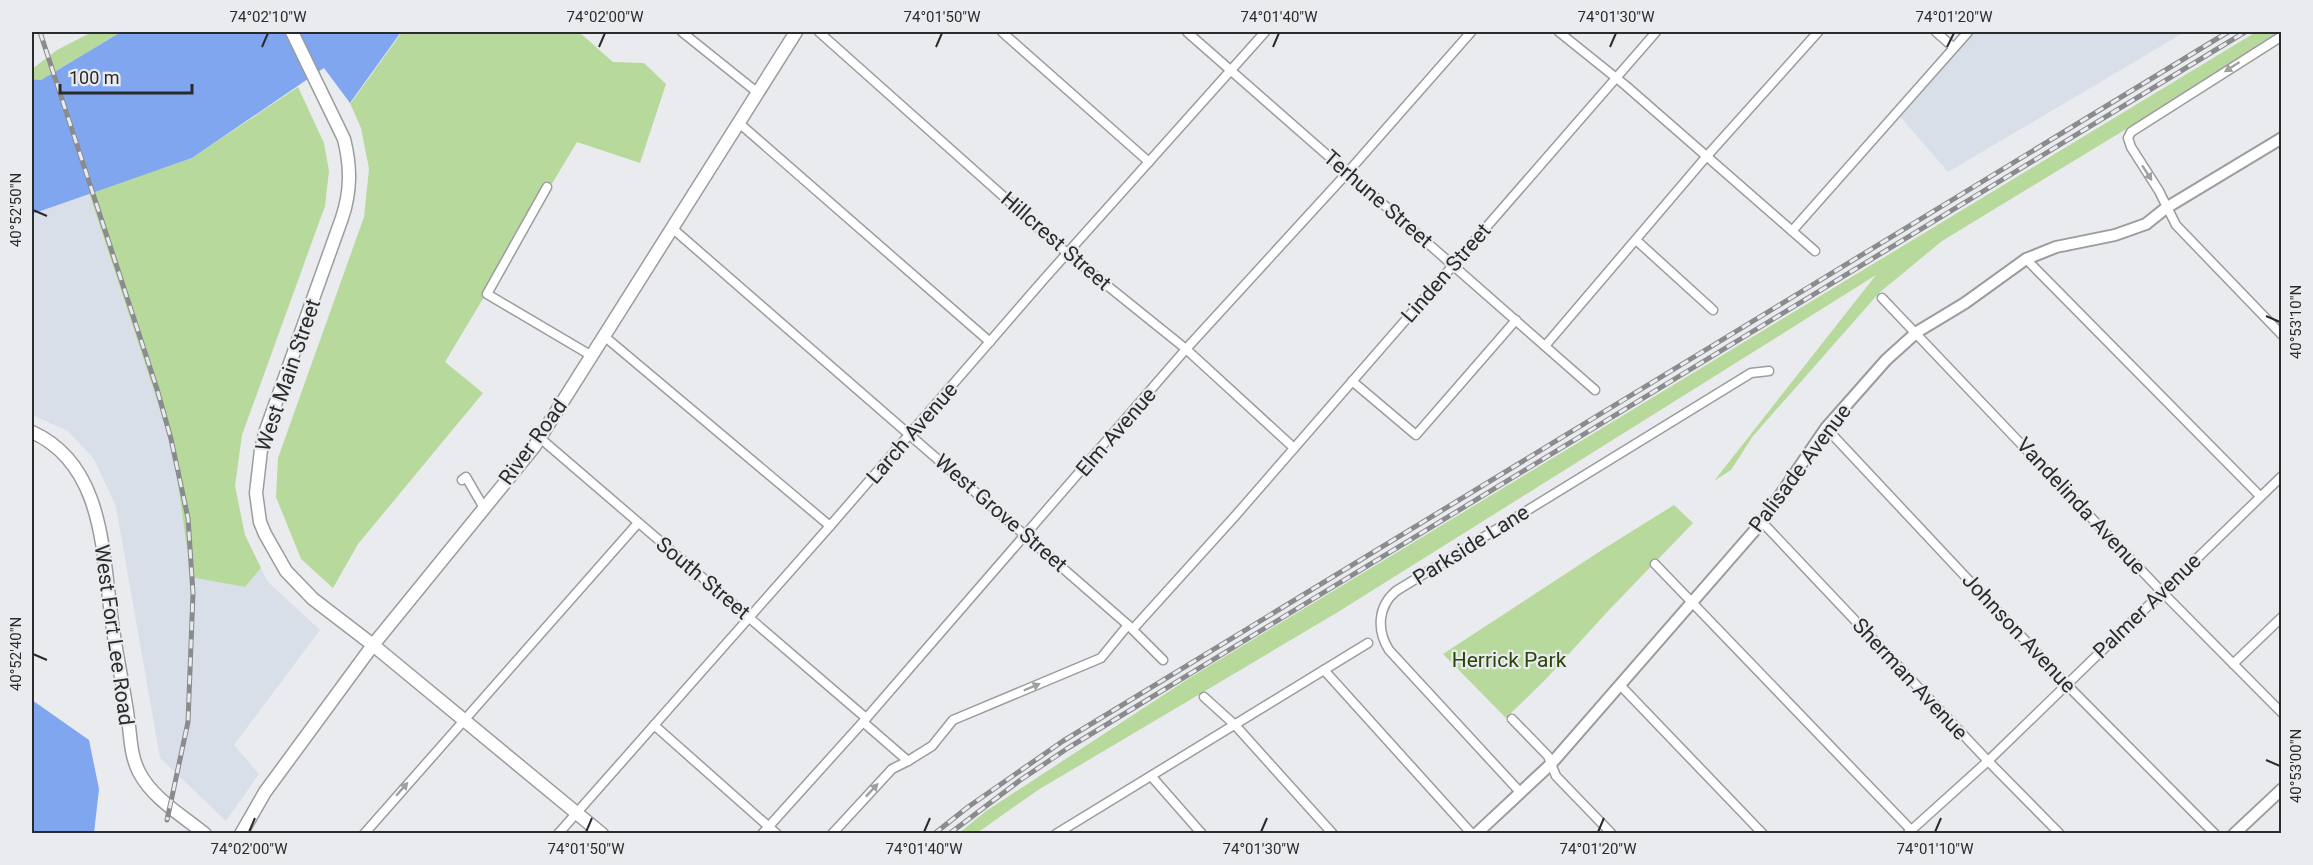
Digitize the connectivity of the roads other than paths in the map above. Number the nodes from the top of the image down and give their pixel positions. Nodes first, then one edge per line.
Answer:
1 (292, 32) edge
2 (682, 32) edge
3 (796, 32) edge
4 (819, 32) edge
5 (1002, 32) edge
6 (1187, 32) edge
7 (1265, 32) edge
8 (1471, 32) edge
9 (1559, 32) edge
10 (1656, 32) edge
11 (1818, 32) edge
12 (1936, 32) edge
13 (1968, 32) edge
14 (2282, 36) edge
15 (1953, 47) junction
16 (1231, 70) junction
17 (1616, 77) junction
18 (758, 93) junction
19 (739, 123) junction
20 (2281, 140) edge
21 (1706, 158) junction
22 (1149, 162) junction
23 (1348, 172) junction
24 (547, 188) dead end
25 (2166, 208) junction
26 (672, 228) junction
27 (1792, 231) junction
28 (1636, 240) junction
29 (1815, 251) dead end
30 (1068, 254) junction
31 (2026, 258) junction
32 (1454, 265) junction
33 (1882, 298) dead end
34 (1713, 310) dead end
35 (1516, 320) junction
36 (1917, 332) junction
37 (2282, 335) edge
38 (604, 336) junction
39 (990, 342) junction
40 (1545, 346) junction
41 (1186, 349) junction
42 (592, 356) junction
43 (1769, 372) dead end
44 (1352, 381) junction
45 (1595, 390) dead end
46 (1826, 428) junction
47 (32, 432) edge
48 (910, 435) junction
49 (540, 438) junction
50 (1294, 448) junction
51 (2282, 476) edge
52 (462, 480) dead end
53 (2260, 496) junction
54 (484, 508) junction
55 (1762, 522) junction
56 (638, 523) junction
57 (830, 526) junction
58 (1026, 535) junction
59 (1654, 564) dead end
60 (2162, 591) junction
61 (1691, 603) junction
62 (749, 616) junction
63 (2282, 617) edge
64 (1130, 627) junction
65 (1368, 643) dead end
66 (373, 645) junction
67 (1163, 660) dead end
68 (2233, 664) junction
69 (1324, 670) junction
70 (1620, 685) junction
71 (2067, 685) junction
72 (1204, 697) dead end
73 (2282, 713) edge
74 (463, 719) junction
75 (1512, 719) dead end
76 (865, 720) junction
77 (654, 725) junction
78 (1235, 725) junction
79 (1988, 761) junction
80 (908, 762) junction
81 (1551, 764) junction
82 (1152, 777) junction
83 (2282, 789) edge
84 (1520, 792) junction
85 (576, 812) junction
86 (766, 830) edge
87 (1910, 832) edge
88 (1060, 833) edge
89 (205, 834) edge
90 (241, 834) edge
91 (364, 834) edge
92 (558, 834) edge
93 (602, 834) edge
94 (777, 834) edge
95 (832, 834) edge
96 (1202, 834) edge
97 (1334, 834) edge
98 (1474, 834) edge
99 (1612, 834) edge
100 (1763, 834) edge
101 (2060, 834) edge
102 (2216, 834) edge
103 (2234, 834) edge

1 - 66 main road, West Main Street
2 - 18 street
3 - 18 main road, River Road
4 - 30 street, Hillcrest Street
5 - 22 street
6 - 16 street, Terhune Street
7 - 16 street, Larch Avenue
8 - 23 street, Elm Avenue
9 - 17 street
10 - 17 street, Linden Street
11 - 21 street
12 - 15 street
13 - 15 street
14 -> 25 street
15 - 27 street
16 - 22 street, Larch Avenue
16 - 23 street, Terhune Street
17 - 21 street
17 - 32 street, Linden Street
18 - 19 main road, River Road
19 - 26 main road, River Road
19 - 39 street
20 - 25 street, Palisade Avenue
21 - 27 street
21 - 28 street
22 - 30 street, Larch Avenue
23 - 32 street, Terhune Street
23 - 41 street, Elm Avenue
24 - 42 street
25 - 31 street, Palisade Avenue
25 - 37 street
26 - 38 main road, River Road
26 - 48 street, West Grove Street
27 - 29 street
28 - 34 street
28 - 40 street
30 - 39 street, Larch Avenue
30 - 41 street, Hillcrest Street
31 - 36 street, Palisade Avenue
31 - 53 street
32 - 35 street, Terhune Street
32 - 44 street, Linden Street
33 - 36 street, Vandelinda Avenue
35 - 40 street, Terhune Street
35 - 44 street
36 - 46 street, Palisade Avenue
36 - 60 street, Vandelinda Avenue
38 - 42 main road, River Road
38 - 57 street
39 - 48 street, Larch Avenue
40 - 45 street, Terhune Street
41 - 50 street, Hillcrest Street
41 - 58 street, Elm Avenue
42 - 49 main road, River Road
43 - 84 street, Parkside Lane
44 - 50 street, Linden Street
46 - 55 street, Palisade Avenue
46 - 71 street, Johnson Avenue
47 - 89 main road, West Fort Lee Road
48 - 57 street, Larch Avenue
48 - 58 street, West Grove Street
49 - 54 main road, River Road
49 - 56 street, South Street
50 - 64 street, Linden Street
51 - 53 street, Palmer Avenue
52 - 54 street
53 - 60 street, Palmer Avenue
54 - 66 main road, River Road
55 - 61 street, Palisade Avenue
55 - 79 street, Sherman Avenue
56 - 62 street, South Street
56 - 74 street
57 - 62 street, Larch Avenue
58 - 64 street, West Grove Street
58 - 76 street, Elm Avenue
59 - 61 street
60 - 68 street, Vandelinda Avenue
60 - 71 street, Palmer Avenue
61 - 70 street, Palisade Avenue
61 - 87 street
62 - 76 street, South Street
62 - 77 street, Larch Avenue
63 - 68 street
64 - 67 street, West Grove Street
80 -> 64 street, Linden Street
65 - 69 street
66 - 74 main road, West Main Street
66 - 90 main road, River Road
68 - 73 street, Vandelinda Avenue
69 - 78 street
69 - 98 street
70 - 81 street, Palisade Avenue
70 - 100 street
71 - 79 street, Palmer Avenue
71 - 102 street, Johnson Avenue
72 - 78 street
74 - 85 main road, West Main Street
91 -> 74 street
75 - 81 street
76 - 80 street, South Street
76 - 86 street, Elm Avenue
77 - 85 street, Larch Avenue
77 - 86 street
78 - 82 street
78 - 97 street
79 - 87 street, Palmer Avenue
79 - 101 street, Sherman Avenue
95 -> 80 street, Linden Street
81 - 84 street, Palisade Avenue
81 - 99 street
82 - 88 street
82 - 96 street
83 - 103 street
84 - 98 street, Palisade Avenue
85 - 92 street, Larch Avenue
85 - 93 main road, West Main Street
86 - 94 street

